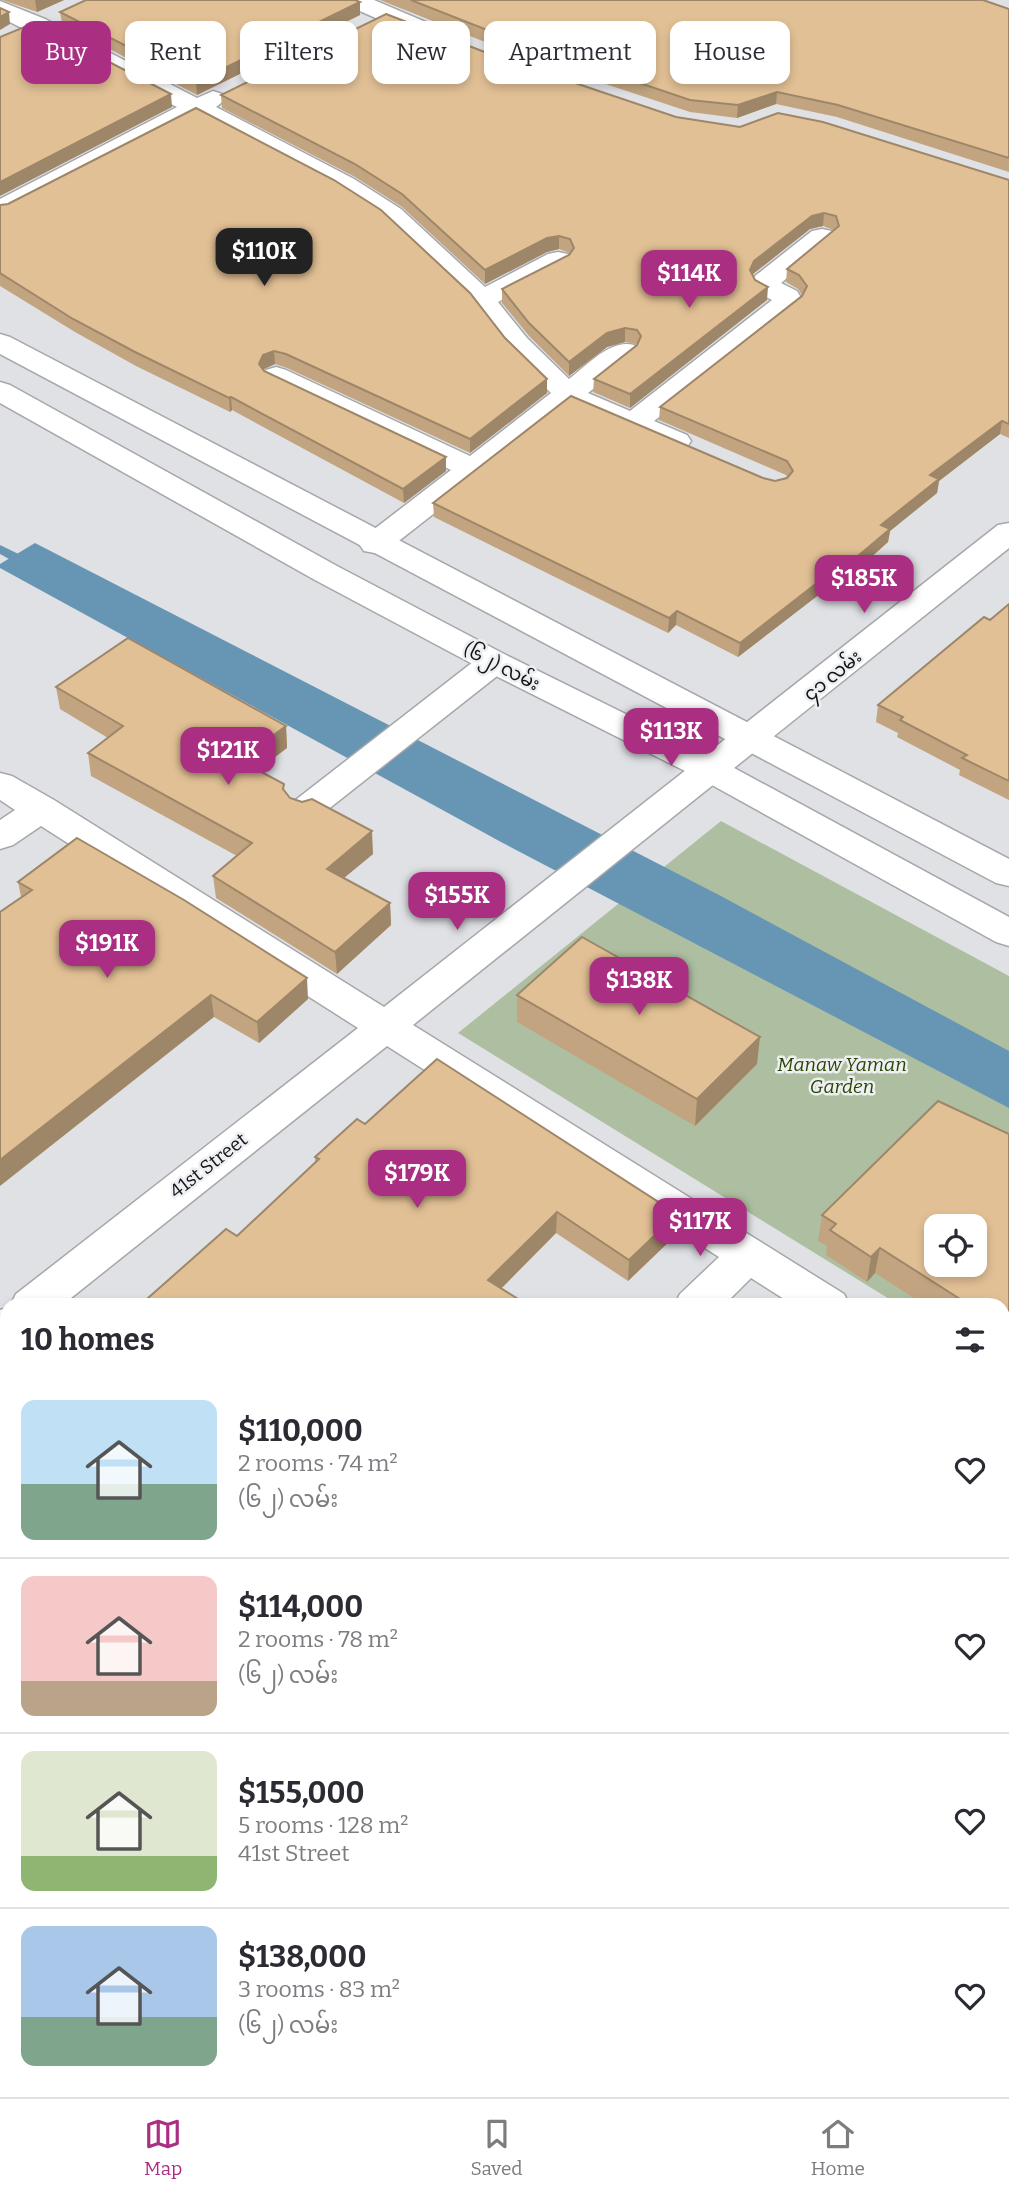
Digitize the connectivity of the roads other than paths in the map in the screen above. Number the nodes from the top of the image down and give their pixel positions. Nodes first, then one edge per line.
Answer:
1 (0, 8) edge
2 (68, 9) edge
3 (374, 11) edge
4 (30, 21) edge
5 (43, 21) edge
6 (400, 21) edge
7 (21, 31) edge
8 (12, 35) edge
9 (111, 63) edge
10 (232, 90) edge
11 (196, 108) junction
12 (0, 209) edge
13 (822, 237) edge
14 (558, 260) edge
15 (482, 299) junction
16 (0, 343) edge
17 (624, 351) edge
18 (276, 376) edge
19 (0, 391) edge
20 (570, 396) junction
21 (633, 423) junction
22 (697, 450) edge
23 (471, 468) junction
24 (1009, 532) edge
25 (375, 544) junction
26 (494, 662) junction
27 (754, 739) junction
28 (713, 771) junction
29 (0, 784) edge
30 (42, 808) junction
31 (305, 810) edge
32 (0, 837) edge
33 (1009, 874) edge
34 (565, 885) joint
35 (1009, 933) edge
36 (385, 1025) junction
37 (748, 1255) junction
38 (41, 1298) edge
39 (703, 1298) edge
40 (816, 1298) edge

1 - 4 street
2 - 5 street
3 - 6 street
7 - 8 street
9 - 11 street
10 - 11 street
11 - 12 street
11 - 15 street
13 - 21 street
14 - 15 street
15 - 20 street
16 - 25 street
17 - 20 street
18 - 23 street
19 - 26 street, (၆၂) လမ်း
20 - 21 street
20 - 23 street
21 - 22 street
23 - 25 street
24 - 27 street, ၄၁ လမ်း
25 - 27 street
26 - 28 street, (၆၂) လမ်း
26 - 31 street
27 - 28 street, ၄၁ လမ်း
27 - 33 street
28 - 34 street, ၄၁ လမ်း
28 - 35 street, (၆၂) လမ်း
29 - 30 street
30 - 32 street
30 - 36 street
34 - 36 street, 41st Street
36 - 37 street
36 - 38 street, 41st Street
37 - 39 street
37 - 40 street

